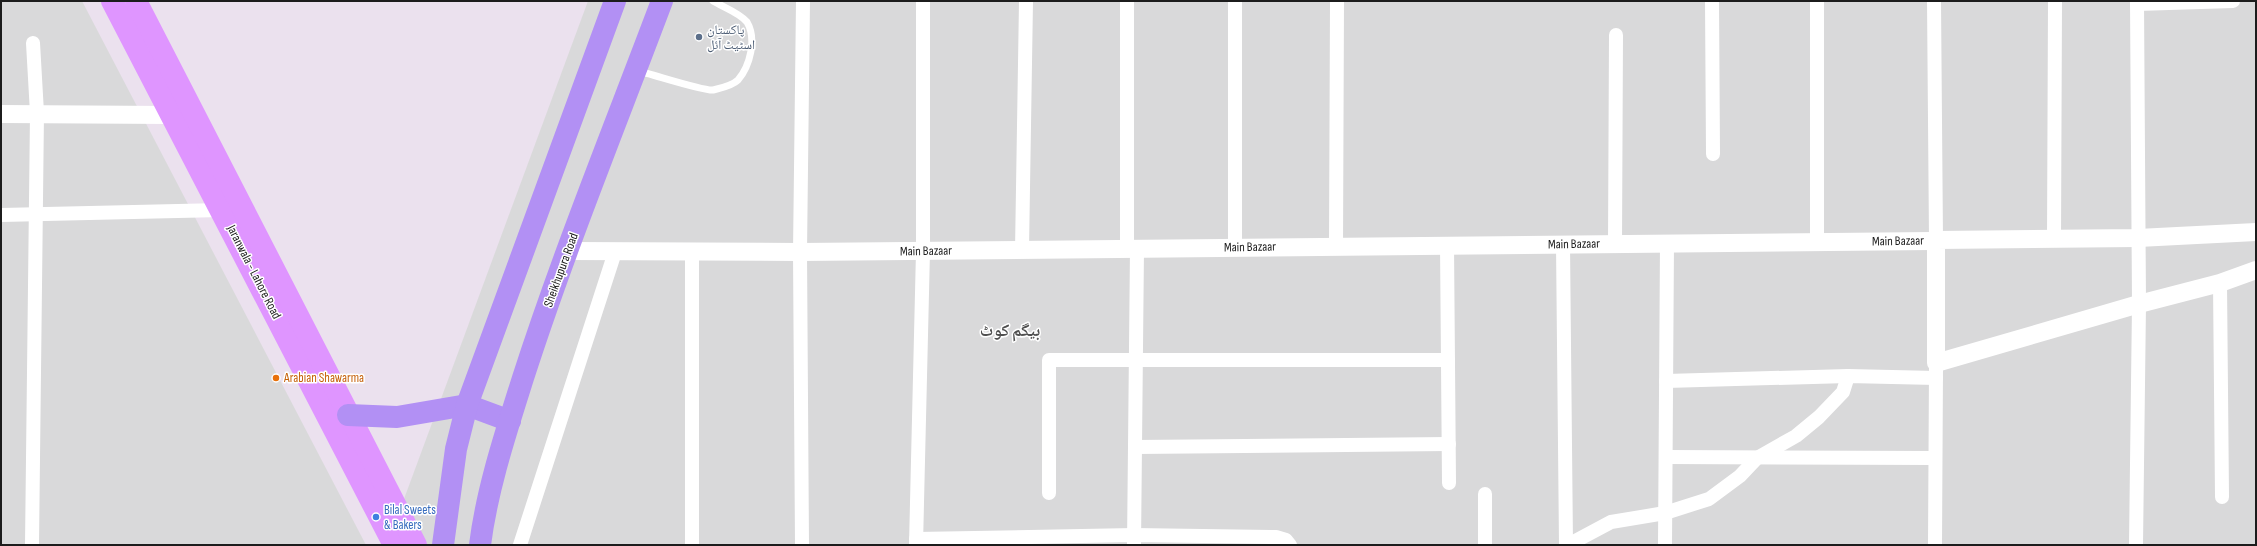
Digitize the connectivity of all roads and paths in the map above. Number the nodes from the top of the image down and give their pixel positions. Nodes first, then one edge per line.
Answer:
1 (112, 1) edge
2 (136, 1) edge
3 (615, 1) edge
4 (662, 1) edge
5 (713, 1) edge
6 (803, 1) edge
7 (923, 1) edge
8 (1026, 1) edge
9 (1127, 1) edge
10 (1235, 1) edge
11 (1337, 1) edge
12 (1712, 1) edge
13 (1817, 1) edge
14 (1934, 1) edge
15 (2056, 1) edge
16 (2233, 1) edge
17 (2137, 3) edge
18 (1616, 35) dead end
19 (154, 36) junction
20 (33, 43) dead end
21 (136, 47) junction
22 (636, 70) junction
23 (37, 113) junction
24 (1, 114) edge
25 (172, 115) junction
26 (1713, 154) dead end
27 (222, 210) junction
28 (1, 215) edge
29 (35, 215) junction
30 (2256, 232) edge
31 (2138, 238) junction
32 (2054, 239) junction
33 (1934, 241) junction
34 (1817, 242) junction
35 (1615, 243) junction
36 (1667, 243) junction
37 (1563, 244) junction
38 (1447, 245) junction
39 (1336, 246) junction
40 (1235, 247) junction
41 (1132, 249) junction
42 (1022, 250) junction
43 (568, 251) junction
44 (923, 251) junction
45 (615, 252) junction
46 (692, 252) junction
47 (800, 252) junction
48 (2256, 270) edge
49 (2220, 283) junction
50 (2139, 304) junction
51 (1136, 360) junction
52 (1448, 360) junction
53 (1936, 371) junction
54 (1848, 376) junction
55 (1666, 381) junction
56 (467, 405) junction
57 (348, 415) junction
58 (510, 421) junction
59 (1449, 444) junction
60 (1135, 447) junction
61 (1666, 457) junction
62 (1758, 458) junction
63 (1935, 458) junction
64 (1449, 483) dead end
65 (1049, 493) dead end
66 (1485, 494) dead end
67 (2222, 497) dead end
68 (1665, 513) junction
69 (1134, 540) edge
70 (1019, 541) edge
71 (404, 542) edge
72 (916, 542) edge
73 (32, 545) edge
74 (390, 545) edge
75 (443, 545) edge
76 (480, 545) edge
77 (520, 545) edge
78 (692, 545) edge
79 (802, 545) edge
80 (1290, 545) edge
81 (1485, 545) edge
82 (1567, 545) edge
83 (1665, 545) edge
84 (1935, 545) edge
85 (2136, 545) edge

1 - 21 main road, Jaranwala - Lahore Road
2 - 19 main road, Jaranwala - Lahore Road
3 - 56 highway
4 - 22 highway, Sheikhupura Road
5 - 22 lane
6 - 47 street
7 - 44 street
8 - 42 street
9 - 41 street
10 - 40 street
11 - 39 street
12 - 26 street
13 - 34 street
14 - 33 street
15 - 32 street
16 - 17 street
17 - 31 street
18 - 35 street
19 - 21 main road
19 - 57 main road, Jaranwala - Lahore Road
20 - 23 street
21 - 25 main road, Jaranwala - Lahore Road
22 - 43 highway, Sheikhupura Road
23 - 24 street
23 - 25 street
23 - 29 street
25 - 27 main road, Jaranwala - Lahore Road
27 - 29 street
27 - 71 main road, Jaranwala - Lahore Road
28 - 29 street
29 - 73 street
30 - 31 street, Main Bazaar
31 - 32 street, Main Bazaar
31 - 50 street
32 - 33 street, Main Bazaar
33 - 34 street, Main Bazaar
33 - 53 street
34 - 36 street, Main Bazaar
35 - 36 street, Main Bazaar
35 - 37 street, Main Bazaar
36 - 55 street
37 - 38 street, Main Bazaar
37 - 82 street
38 - 39 street, Main Bazaar
38 - 52 street
39 - 40 street, Main Bazaar
40 - 41 street, Main Bazaar
41 - 42 street, Main Bazaar
41 - 51 street
42 - 44 street, Main Bazaar
43 - 45 street, Main Bazaar
43 - 58 highway, Sheikhupura Road
44 - 47 street, Main Bazaar
44 - 72 street
45 - 46 street, Main Bazaar
45 - 77 street
46 - 47 street, Main Bazaar
46 - 78 street
47 - 79 street
48 - 49 street
49 - 50 street
49 - 67 street
50 - 53 street
50 - 85 street
51 - 52 street
51 - 60 street
51 - 65 street
52 - 59 street
53 - 54 street
53 - 63 street
54 - 55 street
54 - 62 street
55 - 61 street
56 - 57 highway
56 - 58 highway
56 - 75 highway
57 - 71 main road, Jaranwala - Lahore Road
58 - 76 highway, Sheikhupura Road
59 - 60 street
59 - 64 street
60 - 69 street
61 - 62 street
61 - 68 street
62 - 63 street
62 - 68 street
63 - 84 street
66 - 81 street
68 - 82 street
68 - 83 street
69 - 70 street
69 - 80 street
70 - 72 street
71 - 74 street

